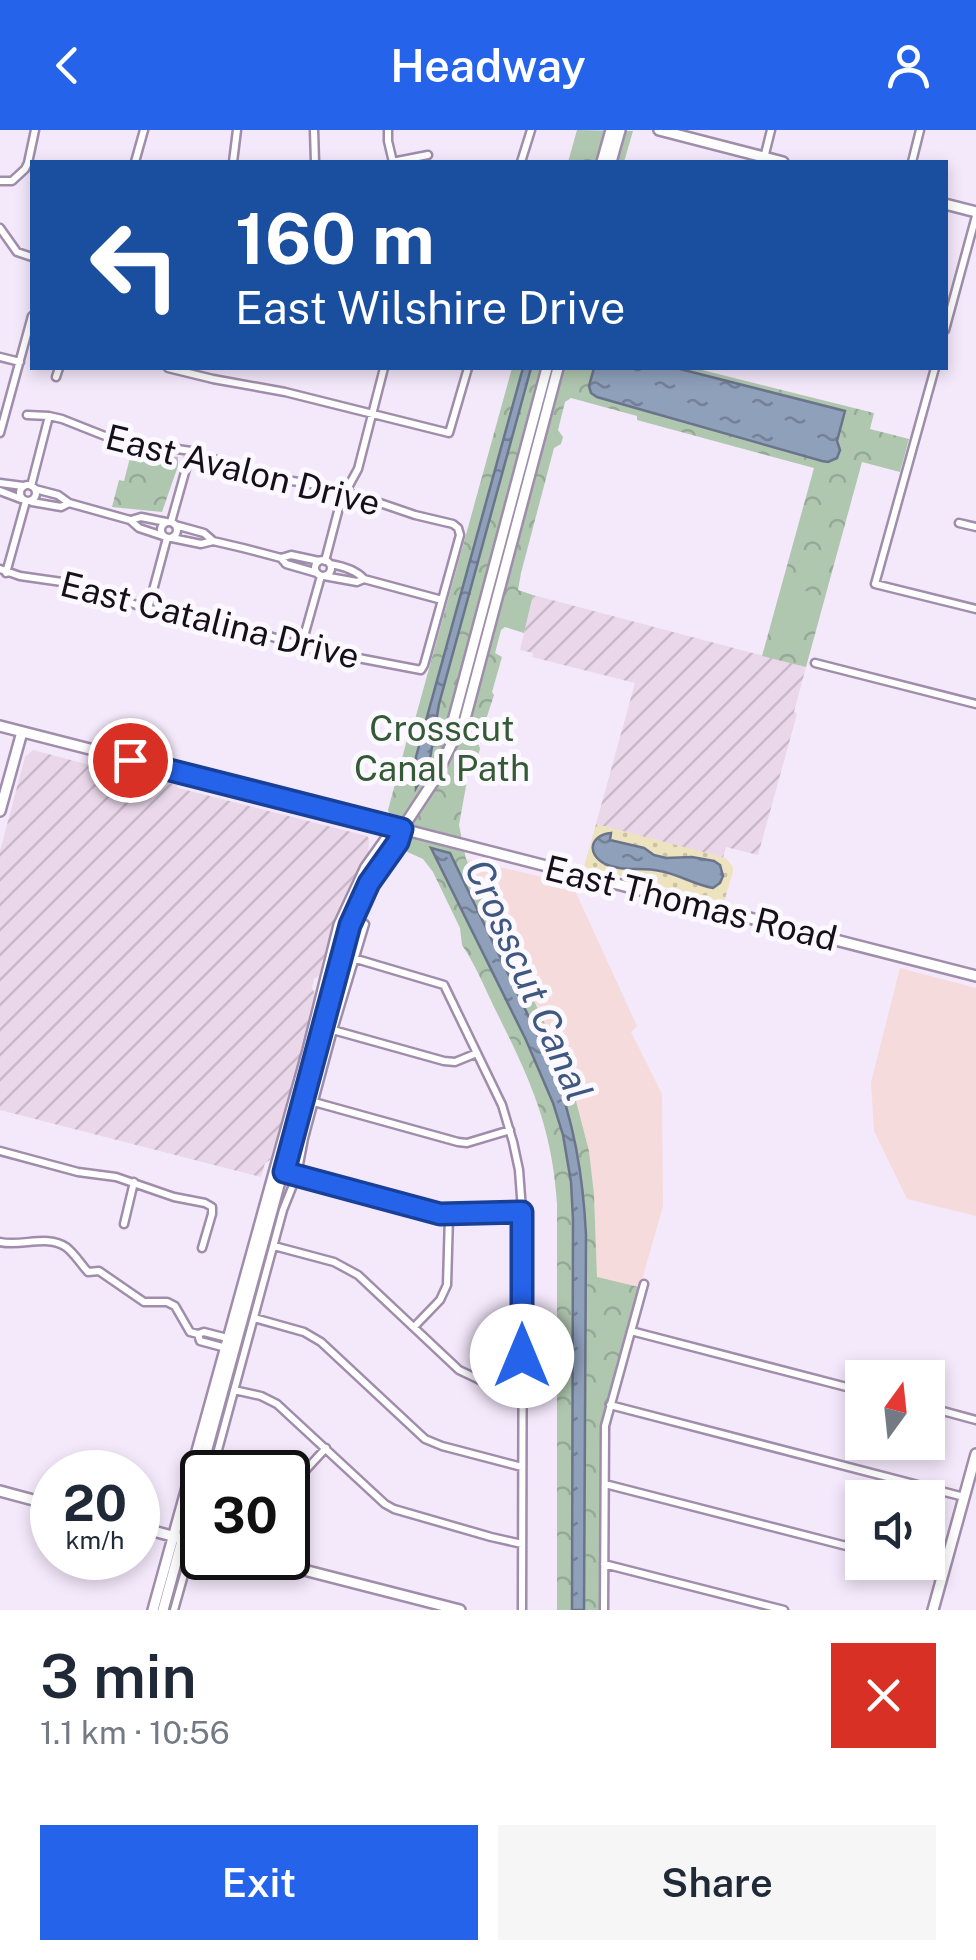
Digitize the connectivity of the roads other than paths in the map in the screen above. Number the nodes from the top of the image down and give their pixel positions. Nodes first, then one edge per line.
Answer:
1 (36, 130) edge
2 (144, 130) edge
3 (237, 130) edge
4 (314, 130) edge
5 (388, 130) edge
6 (531, 130) edge
7 (610, 130) edge
8 (620, 130) edge
9 (659, 130) edge
10 (771, 130) edge
11 (920, 130) edge
12 (672, 132) edge
13 (428, 155) dead end
14 (764, 158) junction
15 (31, 160) edge
16 (136, 160) edge
17 (234, 160) edge
18 (315, 160) edge
19 (392, 160) edge
20 (402, 160) edge
21 (522, 160) edge
22 (602, 160) edge
23 (612, 160) edge
24 (774, 160) edge
25 (912, 160) edge
26 (30, 163) edge
27 (0, 180) edge
28 (948, 205) edge
29 (976, 214) edge
30 (0, 228) edge
31 (30, 256) edge
32 (948, 319) edge
33 (30, 324) edge
34 (0, 357) edge
35 (20, 362) junction
36 (58, 370) edge
37 (176, 370) edge
38 (383, 370) edge
39 (467, 370) edge
40 (546, 370) edge
41 (557, 370) edge
42 (933, 370) edge
43 (56, 377) dead end
44 (372, 415) junction
45 (27, 416) dead end
46 (48, 416) junction
47 (0, 433) edge
48 (191, 451) junction
49 (0, 483) edge
50 (30, 487) junction
51 (345, 491) junction
52 (0, 492) edge
53 (26, 500) junction
54 (69, 503) junction
55 (130, 520) junction
56 (959, 522) dead end
57 (171, 523) junction
58 (976, 527) edge
59 (167, 537) junction
60 (212, 541) junction
61 (281, 558) junction
62 (325, 562) junction
63 (3, 571) edge
64 (321, 575) junction
65 (364, 580) junction
66 (442, 600) junction
67 (148, 608) junction
68 (976, 609) edge
69 (301, 647) junction
70 (815, 663) dead end
71 (976, 704) edge
72 (0, 726) edge
73 (22, 732) junction
74 (453, 741) junction
75 (0, 811) edge
76 (402, 829) junction
77 (365, 924) dead end
78 (353, 958) junction
79 (976, 976) edge
80 (333, 1030) junction
81 (477, 1053) junction
82 (314, 1102) junction
83 (510, 1130) junction
84 (0, 1152) edge
85 (279, 1171) junction
86 (297, 1175) junction
87 (134, 1182) junction
88 (522, 1212) junction
89 (449, 1216) junction
90 (124, 1224) dead end
91 (0, 1242) edge
92 (274, 1246) junction
93 (202, 1248) dead end
94 (644, 1284) dead end
95 (254, 1318) junction
96 (414, 1328) junction
97 (631, 1331) junction
98 (231, 1344) junction
99 (845, 1386) edge
100 (522, 1388) junction
101 (234, 1390) junction
102 (610, 1405) junction
103 (945, 1412) edge
104 (976, 1420) edge
105 (326, 1448) junction
106 (205, 1450) edge
107 (218, 1450) edge
108 (976, 1454) edge
109 (310, 1465) edge
110 (522, 1467) junction
111 (604, 1484) junction
112 (0, 1491) edge
113 (964, 1497) junction
114 (30, 1499) edge
115 (160, 1533) edge
116 (180, 1534) edge
117 (178, 1538) junction
118 (522, 1544) junction
119 (845, 1546) edge
120 (604, 1564) junction
121 (945, 1567) edge
122 (310, 1570) edge
123 (182, 1580) edge
124 (942, 1580) edge
125 (153, 1610) edge
126 (164, 1610) edge
127 (174, 1610) edge
128 (460, 1610) edge
129 (522, 1610) edge
130 (604, 1610) edge
131 (784, 1610) edge
132 (934, 1610) edge

1 - 15 street
2 - 16 street
3 - 17 street
4 - 18 street
5 - 19 street
6 - 21 street
7 - 22 main road
8 - 23 main road
9 - 12 main road
10 - 14 street
11 - 25 street
12 - 14 main road
13 - 20 street
14 - 24 main road
26 - 27 street
28 - 29 main road
29 - 32 street
30 - 31 street
33 - 35 street
34 - 35 street
35 - 47 street
36 - 43 street
37 - 44 street
38 - 44 street
39 - 44 street
40 - 74 main road
41 - 74 main road
42 - 68 street
44 - 51 street
45 - 46 street, East Avalon Drive
46 - 48 street, East Avalon Drive
46 - 50 street
48 - 51 street, East Avalon Drive
48 - 57 street
49 - 50 street
50 - 53 street
50 - 53 street
50 - 54 street
51 - 62 street
51 - 66 street, East Avalon Drive
52 - 53 street
53 - 54 street
53 - 63 street
54 - 55 street
55 - 57 street
55 - 59 street
56 - 58 street
57 - 59 street
57 - 59 street
57 - 60 street
59 - 60 street
59 - 67 street
60 - 61 street
61 - 62 street
61 - 64 street
62 - 64 street
62 - 64 street
62 - 65 street
63 - 67 street, East Catalina Drive
64 - 65 street
64 - 69 street
65 - 66 street
66 - 69 street, East Catalina Drive
67 - 69 street, East Catalina Drive
70 - 71 street
72 - 73 main road, East Thomas Road
73 - 75 main road
73 - 76 main road, East Thomas Road
74 - 76 main road
76 - 79 main road, East Thomas Road
76 - 85 main road
77 - 78 street
78 - 80 street
78 - 81 street
80 - 81 street
80 - 82 street
81 - 83 street
82 - 83 street
82 - 86 street
83 - 88 street
84 - 87 street
85 - 86 street
85 - 98 main road
86 - 89 street
86 - 92 street
87 - 90 street
87 - 93 street
88 - 89 street
88 - 100 street
89 - 96 street
91 - 98 street
92 - 95 street
92 - 96 street
94 - 97 street
95 - 101 street
95 - 110 street
96 - 100 street
97 - 99 street
97 - 102 street
98 - 106 main road
98 - 117 main road
100 - 110 street
101 - 105 street
101 - 107 street
102 - 111 street
102 - 113 street
103 - 104 street
105 - 109 street
105 - 118 street
108 - 113 main road
110 - 118 street
111 - 119 street
111 - 120 street
112 - 114 main road
113 - 121 main road
115 - 117 main road
116 - 117 main road
117 - 125 main road
117 - 126 main road
118 - 129 street
120 - 130 street
120 - 131 street
122 - 128 main road
123 - 127 street
124 - 132 main road

